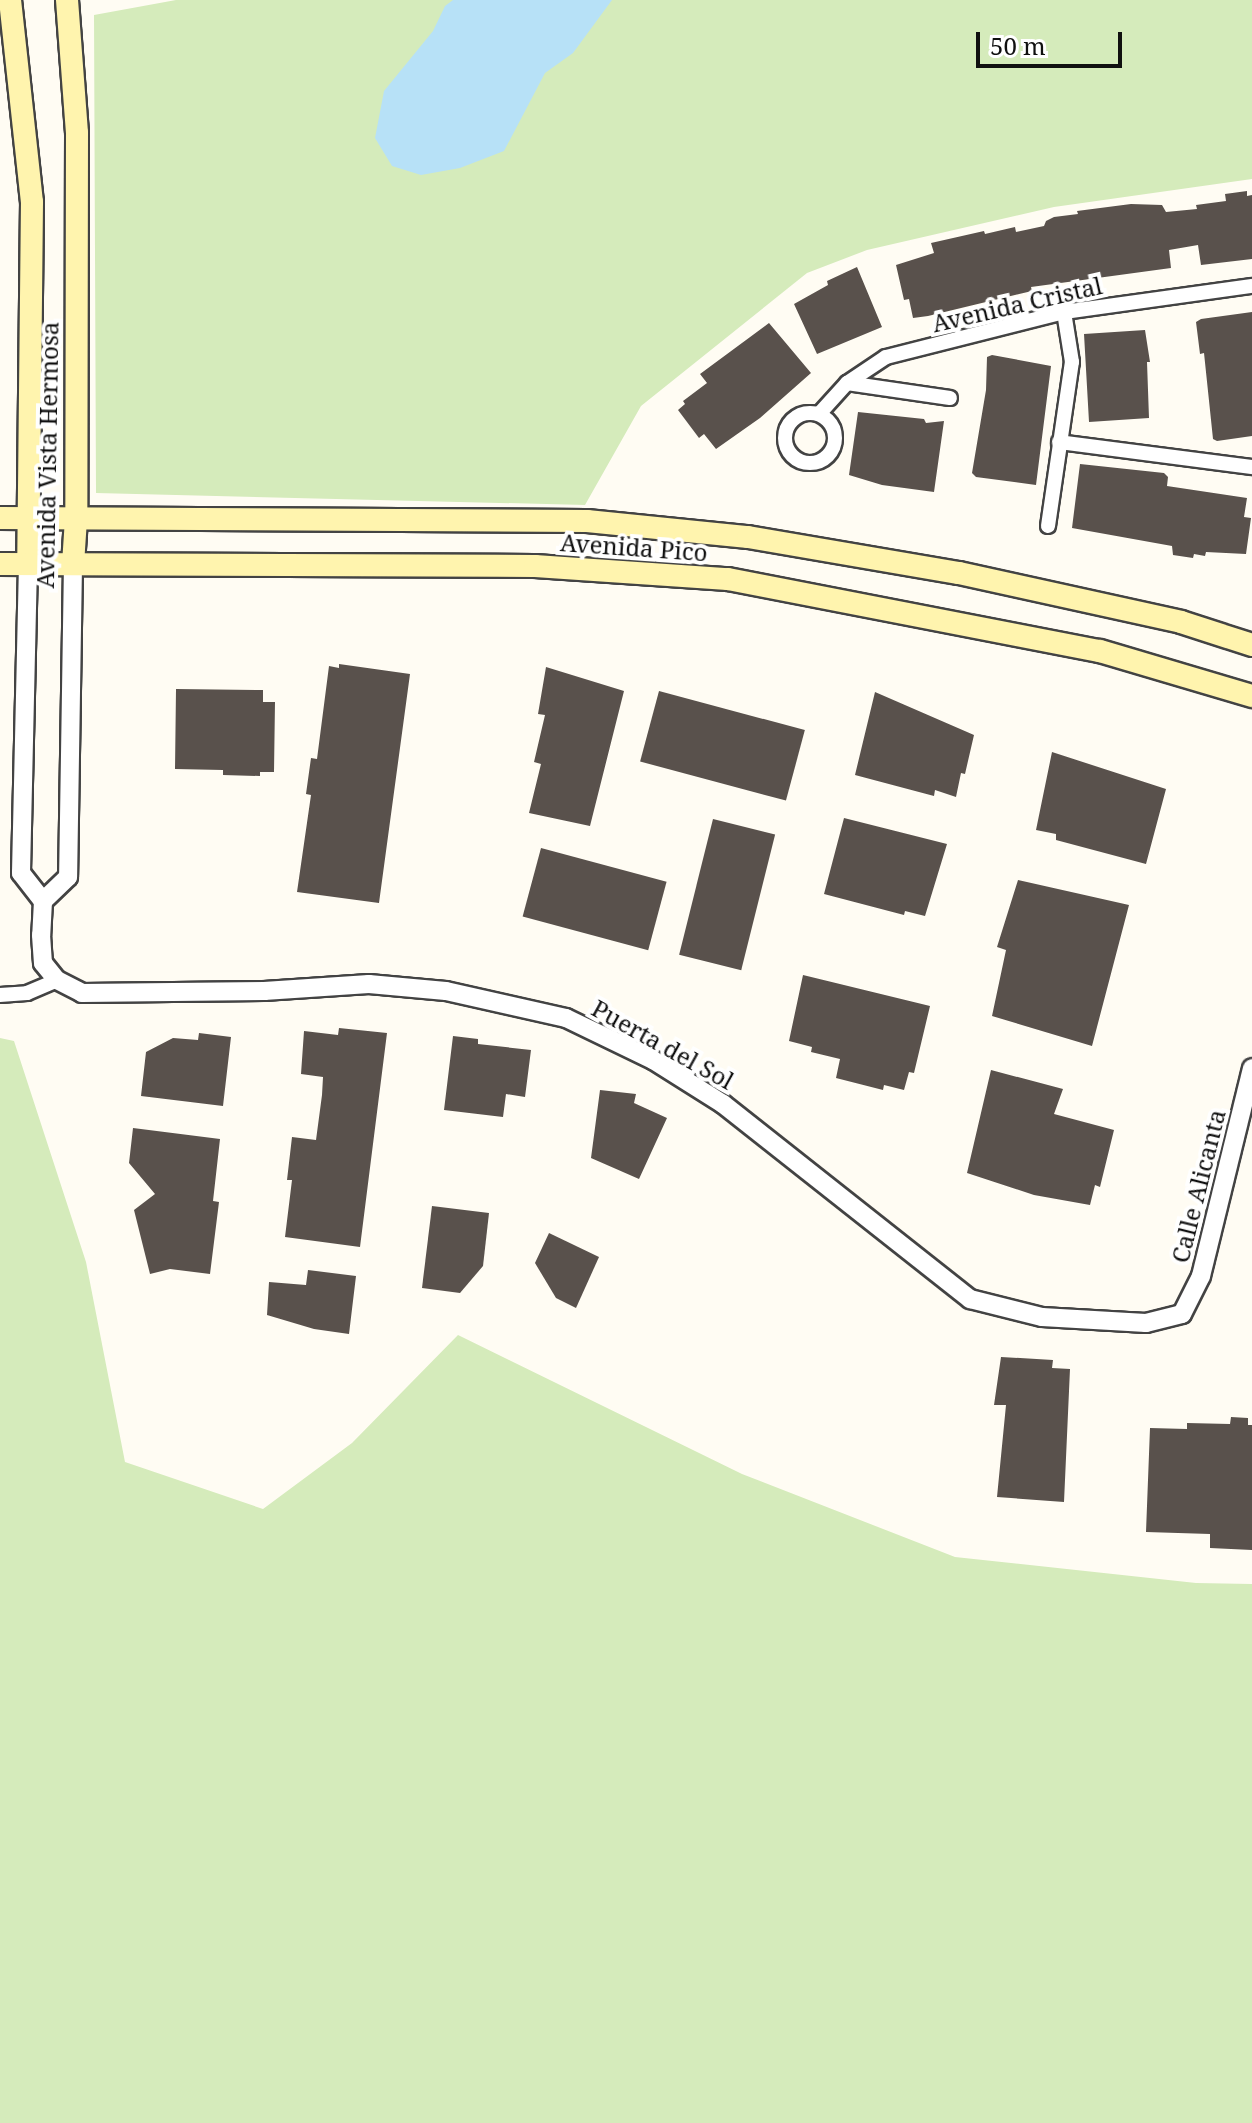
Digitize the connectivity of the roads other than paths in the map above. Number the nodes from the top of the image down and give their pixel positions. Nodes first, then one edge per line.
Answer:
1 (10, 0) edge
2 (67, 0) edge
3 (1252, 286) edge
4 (1064, 312) junction
5 (847, 383) junction
6 (950, 398) dead end
7 (819, 414) dead end
8 (1059, 442) junction
9 (1252, 467) edge
10 (0, 518) edge
11 (27, 518) junction
12 (76, 519) junction
13 (1048, 526) dead end
14 (0, 564) edge
15 (28, 564) junction
16 (73, 564) junction
17 (1252, 645) edge
18 (1252, 696) edge
19 (43, 901) junction
20 (57, 980) junction
21 (0, 995) edge
22 (1252, 1068) edge
23 (1182, 1314) joint

1 - 11 main road, Avenida Vista Hermosa
2 - 12 main road, Avenida Vista Hermosa
3 - 4 street, Avenida Cristal
4 - 5 street, Avenida Cristal
4 - 8 street
5 - 6 street
5 - 7 street, Avenida Cristal
8 - 9 street
8 - 13 street
10 - 11 main road, Avenida Pico
11 - 12 main road, Avenida Pico
11 - 15 main road, Avenida Vista Hermosa
12 - 16 main road, Avenida Vista Hermosa
12 - 17 main road, Avenida Pico
14 - 15 main road, Avenida Pico
15 - 16 main road, Avenida Pico
15 - 19 street, Avenida Vista Hermosa
16 - 18 main road, Avenida Pico
16 - 19 street, Avenida Vista Hermosa
19 - 20 street
20 - 21 street
20 - 23 street, Puerta del Sol
22 - 23 street, Calle Alicanta

